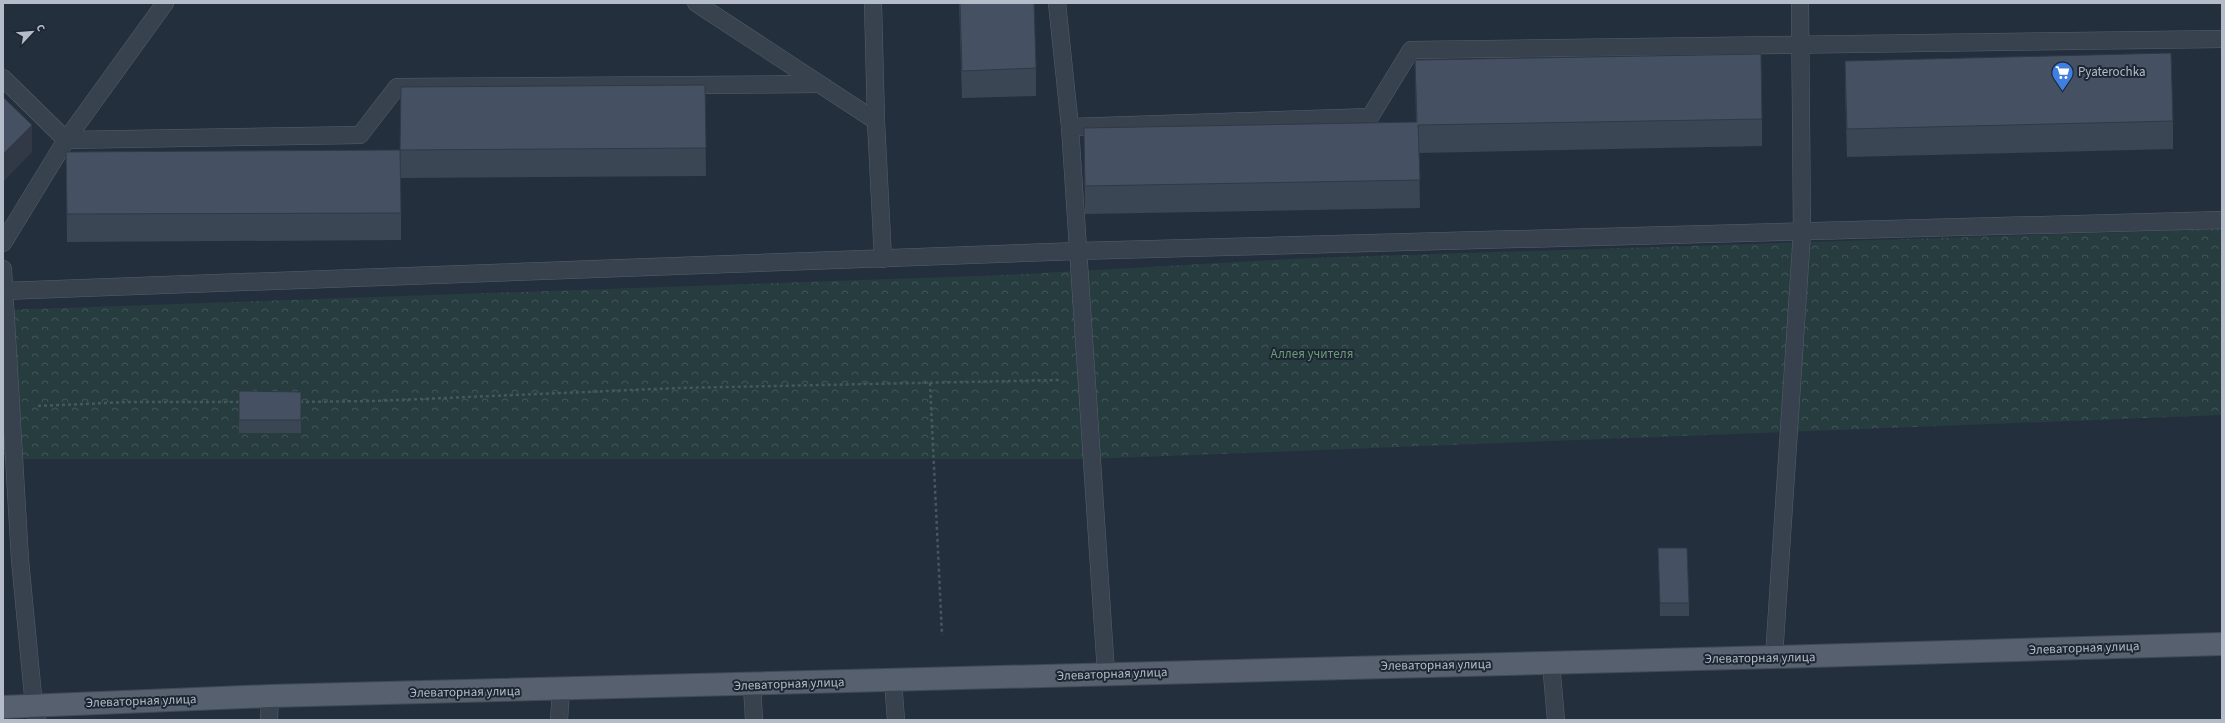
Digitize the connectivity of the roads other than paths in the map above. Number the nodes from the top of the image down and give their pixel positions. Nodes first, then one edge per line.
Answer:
1 (165, 3) edge
2 (696, 3) edge
3 (873, 3) edge
4 (1057, 3) edge
5 (1800, 3) edge
6 (2222, 39) edge
7 (1800, 45) junction
8 (3, 78) edge
9 (819, 84) junction
10 (876, 121) junction
11 (1070, 127) junction
12 (66, 140) junction
13 (2222, 220) edge
14 (1802, 232) junction
15 (3, 243) edge
16 (1078, 251) junction
17 (883, 259) junction
18 (3, 269) edge
19 (4, 291) junction
20 (9, 412) edge
21 (2222, 644) edge
22 (1774, 658) junction
23 (1551, 663) junction
24 (1106, 674) junction
25 (893, 681) junction
26 (752, 685) junction
27 (561, 690) junction
28 (270, 696) junction
29 (3, 707) edge
30 (34, 715) edge
31 (269, 720) edge
32 (559, 720) edge
33 (754, 720) edge
34 (896, 720) edge
35 (1556, 720) edge

1 - 12 lane
2 - 9 lane
3 - 10 lane
4 - 11 lane
5 - 7 lane
6 - 7 lane
7 - 11 lane
7 - 14 lane
8 - 12 lane
9 - 10 lane
9 - 12 lane
10 - 17 lane
11 - 16 lane
12 - 15 lane
13 - 14 lane
14 - 16 lane
14 - 22 lane
16 - 17 lane
16 - 24 lane
17 - 19 lane
18 - 19 lane
19 - 20 lane
20 - 30 lane
21 - 22 main road, Элеваторная улица
22 - 23 main road, Элеваторная улица
23 - 24 main road, Элеваторная улица
23 - 35 lane
24 - 25 main road, Элеваторная улица
25 - 26 main road, Элеваторная улица
25 - 34 lane
26 - 27 main road, Элеваторная улица
26 - 33 lane
27 - 28 main road, Элеваторная улица
27 - 32 lane
28 - 30 main road, Элеваторная улица
28 - 31 lane
29 - 30 main road, Элеваторная улица

